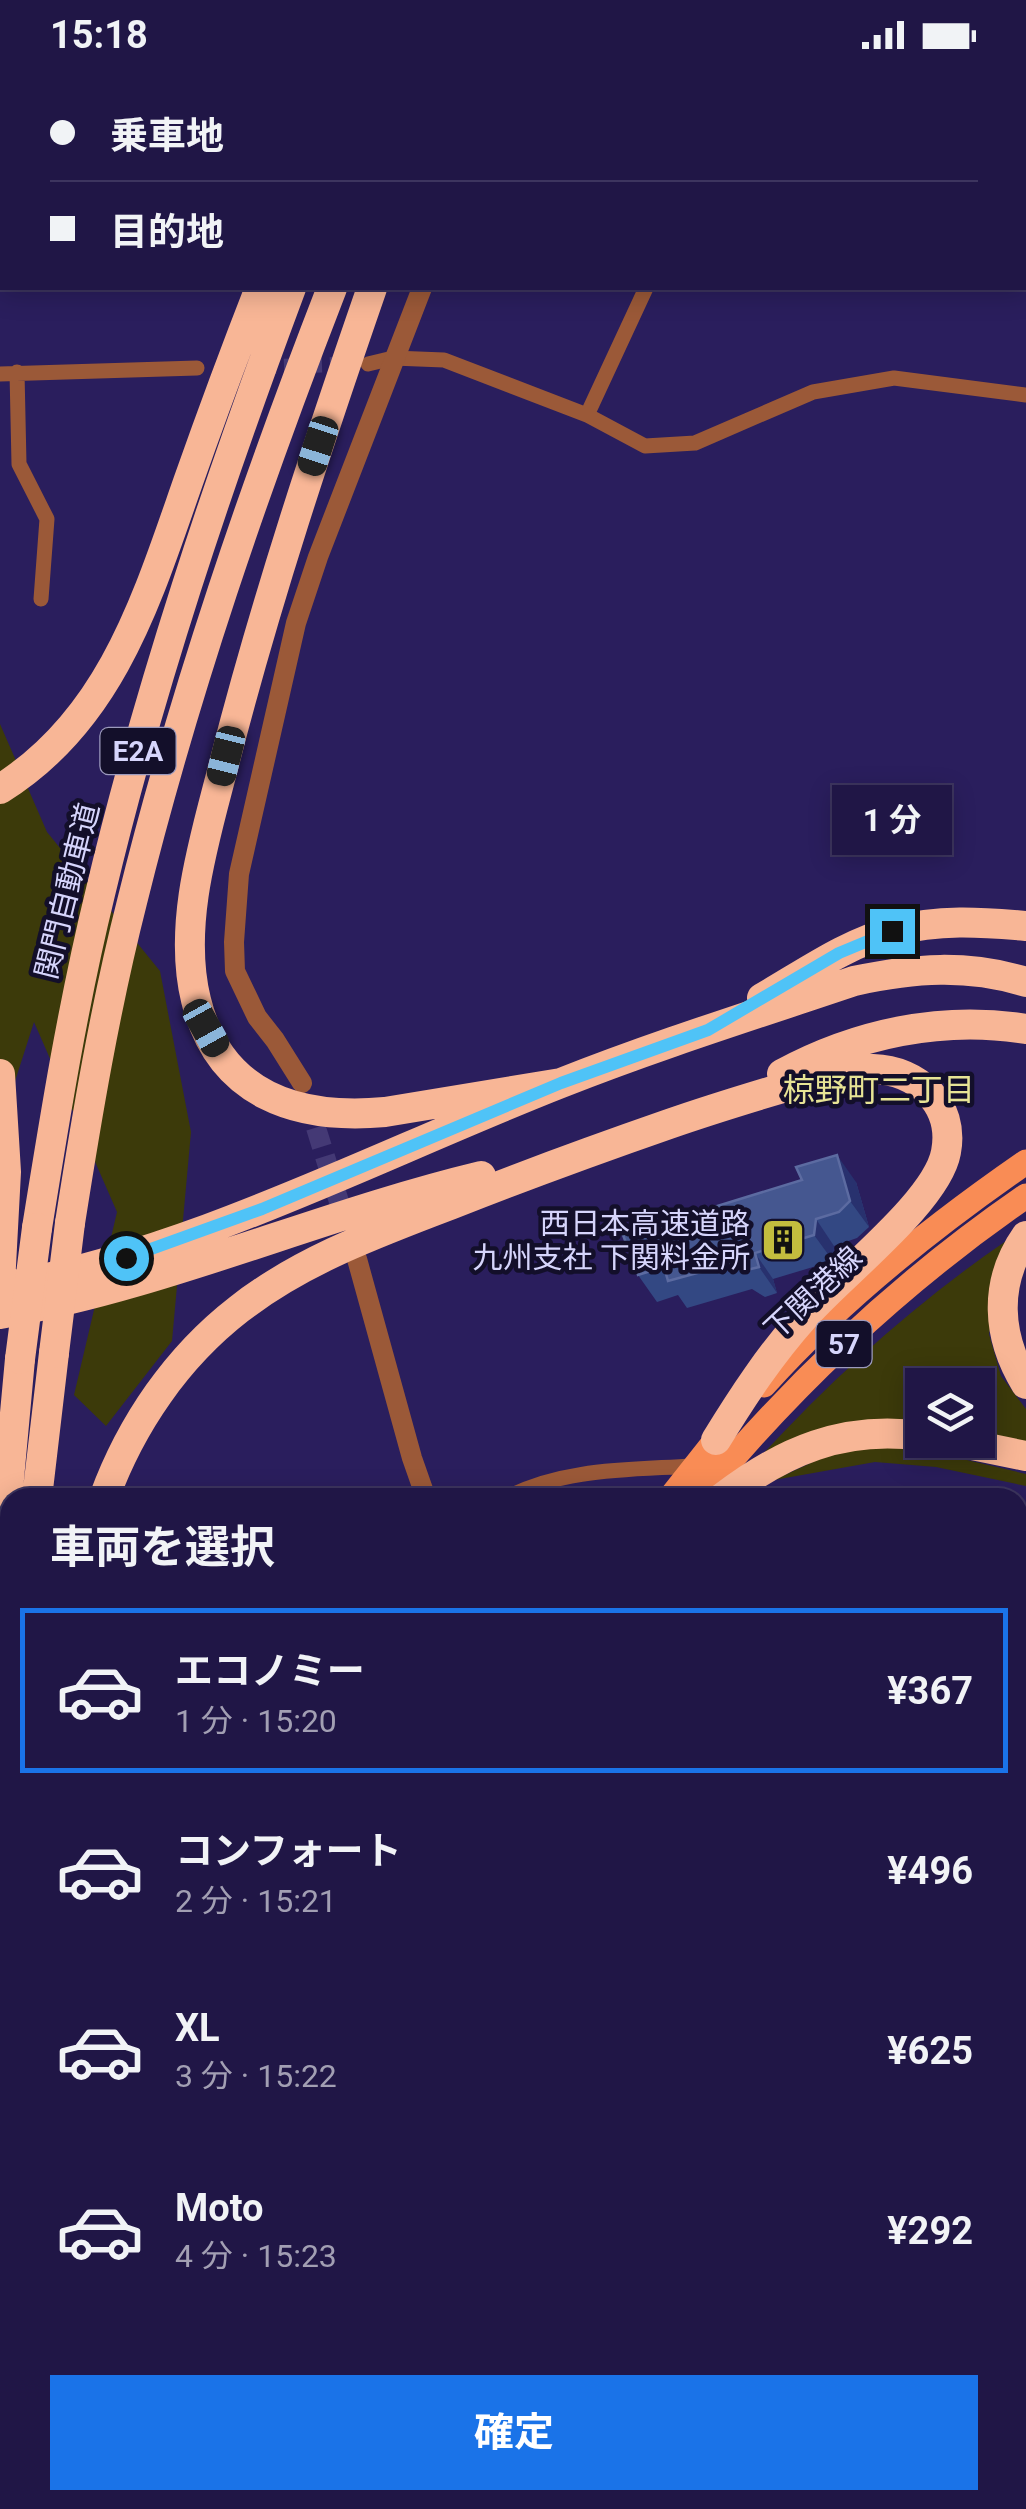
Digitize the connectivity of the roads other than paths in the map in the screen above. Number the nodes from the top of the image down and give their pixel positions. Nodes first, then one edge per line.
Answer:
1 (259, 290) edge
2 (290, 290) edge
3 (331, 290) edge
4 (371, 290) edge
5 (421, 290) edge
6 (645, 290) edge
7 (394, 358) junction
8 (368, 364) tunnel mouth
9 (197, 368) dead end
10 (8, 373) edge
11 (1026, 395) edge
12 (587, 415) junction
13 (41, 599) dead end
14 (0, 789) edge
15 (1026, 926) edge
16 (1026, 982) edge
17 (1026, 1029) edge
18 (708, 1030) junction
19 (0, 1074) edge
20 (302, 1083) tunnel mouth
21 (561, 1083) junction
22 (731, 1102) junction
23 (596, 1149) junction
24 (1026, 1162) edge
25 (1026, 1196) edge
26 (1026, 1236) edge
27 (357, 1259) dead end
28 (10, 1289) edge
29 (0, 1314) edge
30 (1026, 1384) edge
31 (905, 1435) edge
32 (716, 1440) junction
33 (995, 1450) edge
34 (1026, 1456) edge
35 (692, 1466) junction
36 (8, 1488) edge
37 (38, 1488) edge
38 (108, 1488) edge
39 (422, 1488) edge
40 (524, 1488) edge
41 (677, 1488) edge
42 (709, 1488) edge
43 (737, 1488) edge

1 - 14 highway
2 - 28 highway, 関門自動車道 / E2A, bridge
3 - 37 highway, E2A, bridge
4 - 21 highway
5 - 7 street
6 - 12 street
7 - 8 street
7 - 12 street
7 - 20 street
9 - 10 street
10 - 13 street
11 - 12 street
15 - 18 highway
16 - 18 highway
17 - 22 highway
18 - 21 highway
19 - 28 highway
21 - 28 highway
22 - 23 highway
22 - 32 highway
23 - 29 highway
23 - 38 highway
24 - 32 main road, 下関港線 / 57
25 - 42 main road, 下関港線 / 57
26 - 30 highway
27 - 39 street
28 - 36 highway, E2A, bridge
31 - 43 highway
32 - 35 main road, 下関港線 / 57
33 - 34 highway
35 - 40 street
35 - 41 main road, 下関港線 / 57

